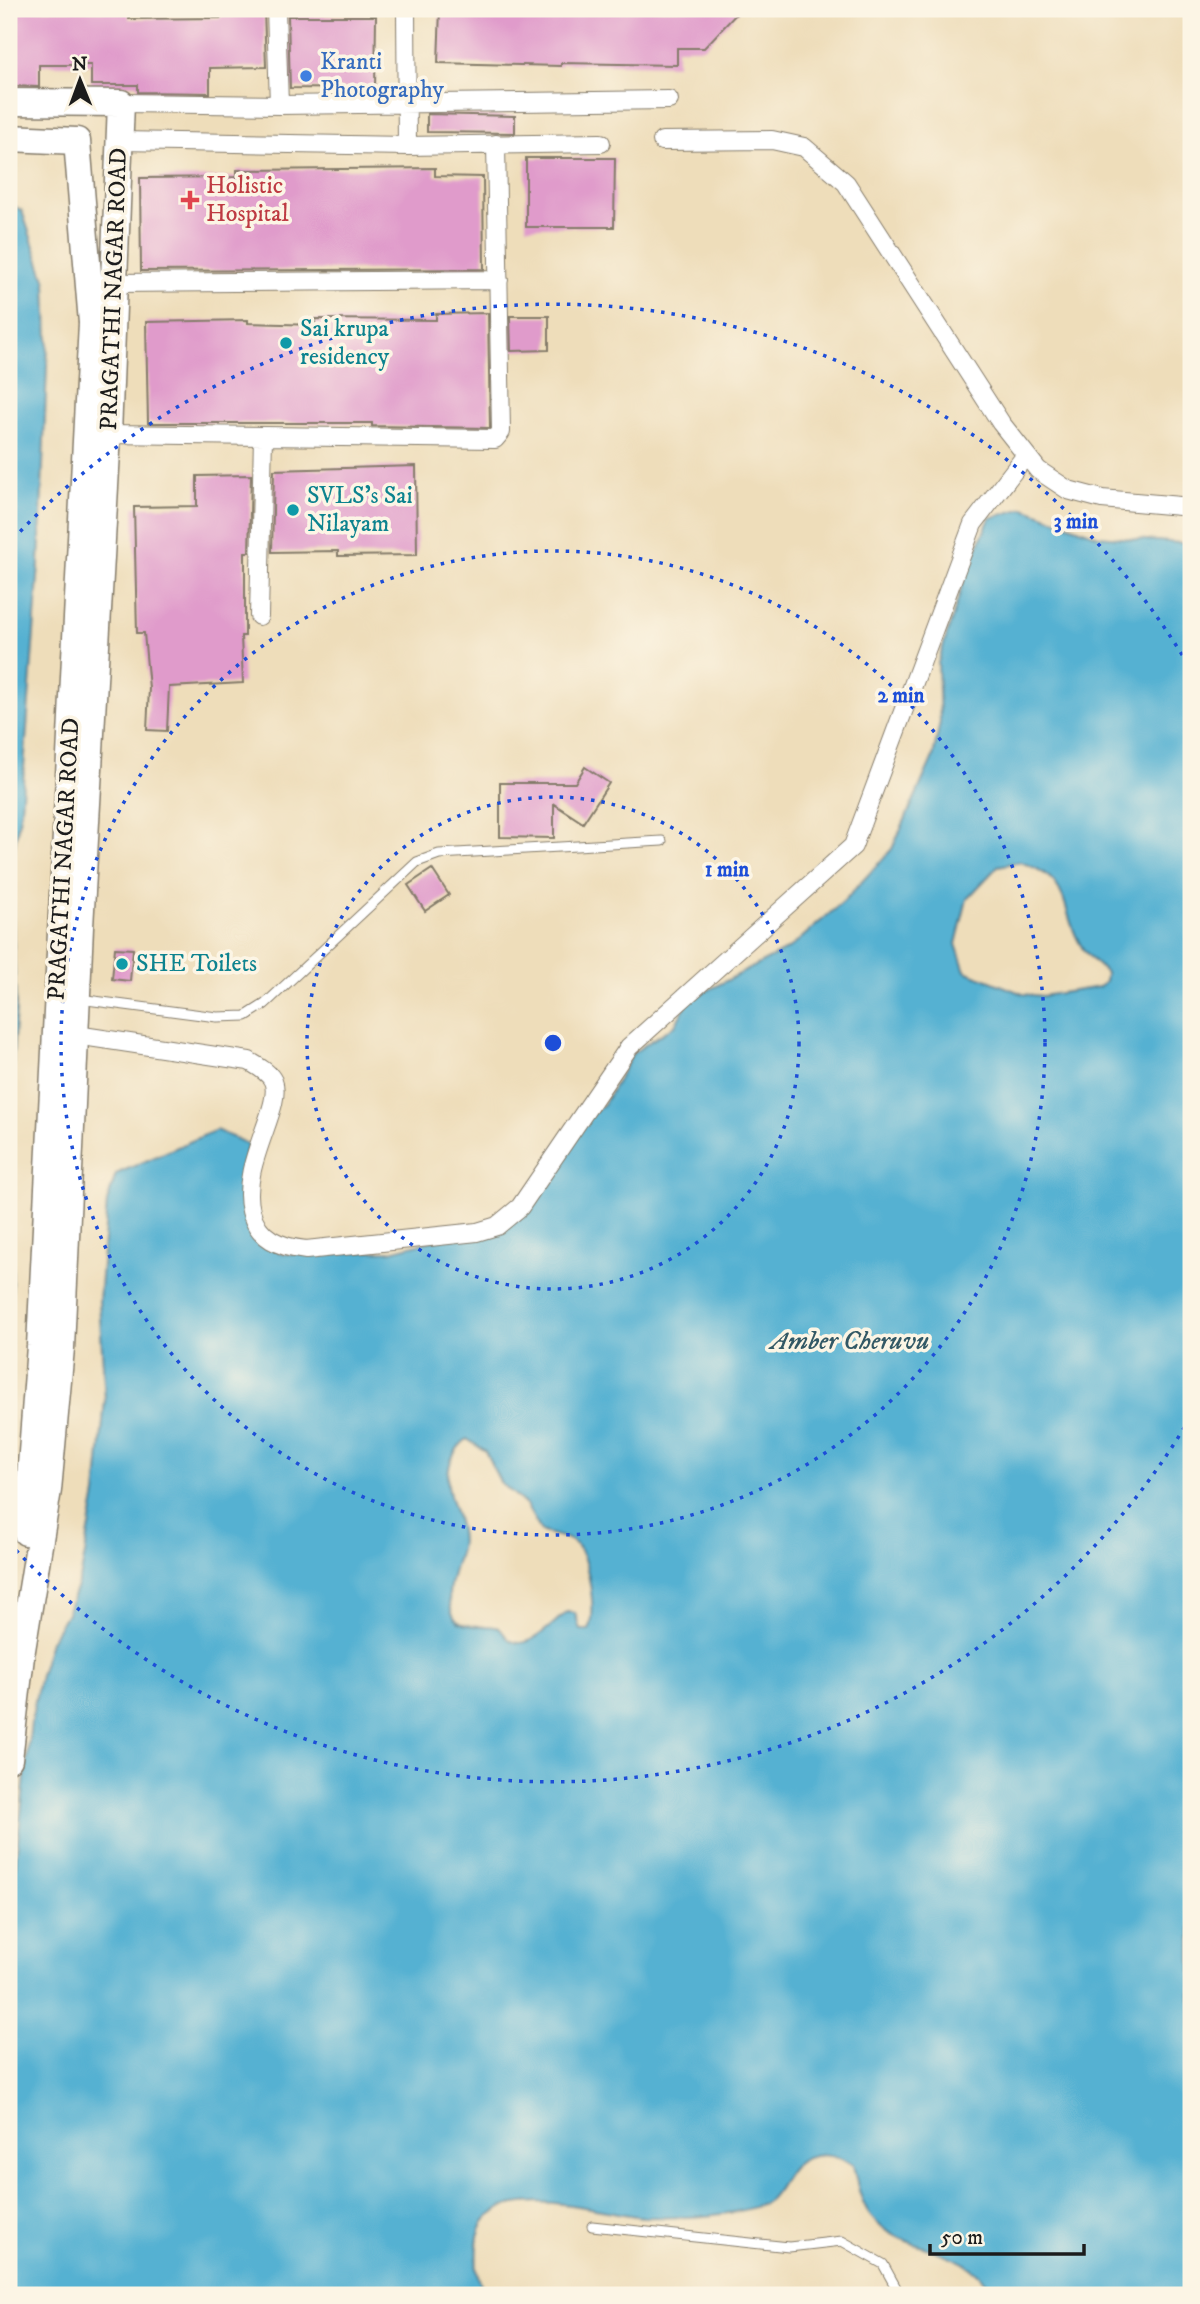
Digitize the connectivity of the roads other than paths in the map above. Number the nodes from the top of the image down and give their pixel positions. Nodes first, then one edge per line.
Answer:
1 (276, 9) edge
2 (406, 9) edge
3 (669, 100) dead end
4 (9, 102) edge
5 (79, 103) junction
6 (121, 103) junction
7 (407, 103) junction
8 (279, 105) junction
9 (9, 138) edge
10 (77, 141) junction
11 (120, 141) junction
12 (662, 141) dead end
13 (601, 143) dead end
14 (496, 144) junction
15 (407, 146) junction
16 (499, 280) junction
17 (114, 283) junction
18 (108, 434) junction
19 (263, 436) junction
20 (1026, 455) junction
21 (1191, 507) edge
22 (259, 616) dead end
23 (662, 841) dead end
24 (78, 999) junction
25 (76, 1035) junction
26 (9, 1644) edge
27 (9, 1759) edge
28 (592, 2227) dead end
29 (900, 2295) edge

1 - 8 street
2 - 7 street
3 - 7 street
4 - 5 main road
5 - 6 main road
5 - 10 main road
6 - 8 street
6 - 11 main road, PRAGATHI NAGAR ROAD
7 - 8 street
7 - 15 street
9 - 10 main road, PRAGATHI NAGAR ROAD
10 - 11 main road
10 - 26 main road, PRAGATHI NAGAR ROAD
11 - 15 street
11 - 17 main road, PRAGATHI NAGAR ROAD
12 - 20 street
13 - 14 street
14 - 15 street
14 - 16 street
16 - 17 street
16 - 19 street
17 - 18 main road, PRAGATHI NAGAR ROAD
18 - 19 street
18 - 24 main road, PRAGATHI NAGAR ROAD
19 - 22 street
20 - 21 street
20 - 25 street
23 - 24 lane
24 - 25 main road, PRAGATHI NAGAR ROAD
25 - 27 main road, PRAGATHI NAGAR ROAD
28 - 29 lane

